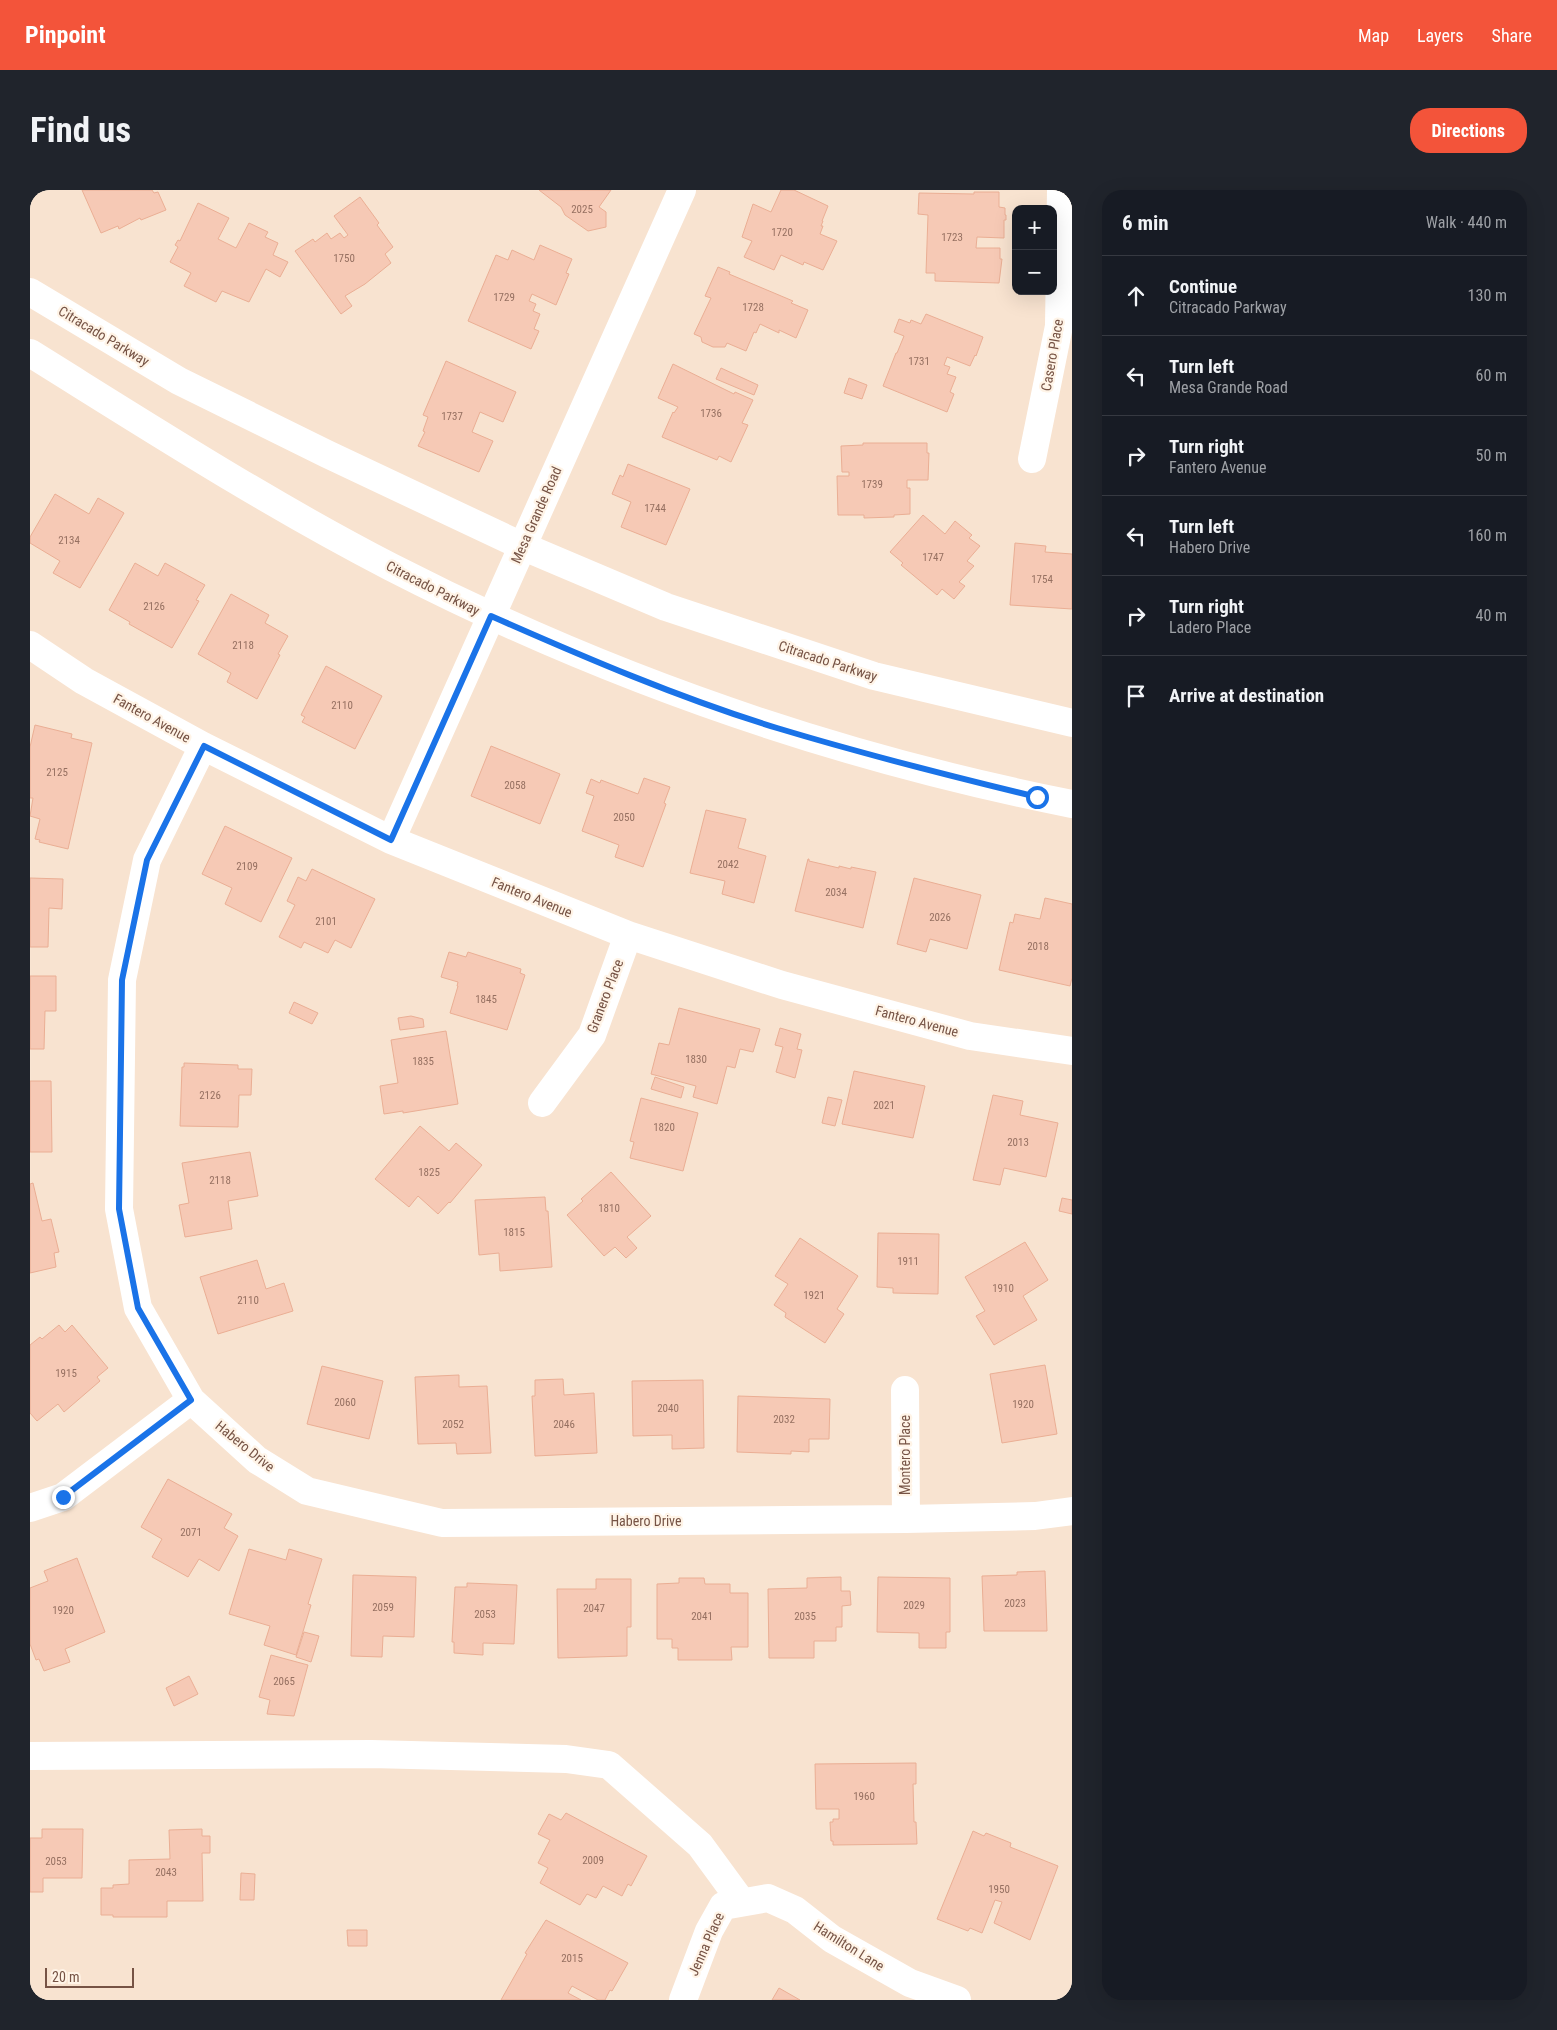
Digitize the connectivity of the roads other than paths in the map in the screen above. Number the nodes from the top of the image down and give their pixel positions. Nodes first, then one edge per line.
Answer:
1 (682, 190) edge
2 (1061, 190) edge
3 (30, 292) edge
4 (30, 354) edge
5 (1032, 459) dead end
6 (522, 546) junction
7 (491, 616) junction
8 (30, 645) edge
9 (1072, 723) edge
10 (204, 746) junction
11 (1072, 804) edge
12 (391, 840) junction
13 (628, 935) junction
14 (1072, 1051) edge
15 (542, 1103) dead end
16 (905, 1390) dead end
17 (191, 1400) junction
18 (30, 1508) edge
19 (1072, 1511) edge
20 (906, 1519) junction
21 (30, 1756) edge
22 (742, 1901) junction
23 (683, 2000) edge
24 (957, 2000) edge

1 - 6 street, Mesa Grande Road
2 - 5 street, Casero Place
3 - 6 street, Citracado Parkway
4 - 7 street, Citracado Parkway
6 - 7 street, Mesa Grande Road
6 - 9 street, Citracado Parkway
7 - 11 street, Citracado Parkway
7 - 12 street, Mesa Grande Road
8 - 10 street, Fantero Avenue
10 - 12 street, Fantero Avenue
10 - 17 street, Habero Drive
12 - 13 street, Fantero Avenue
13 - 14 street, Fantero Avenue
13 - 15 street, Granero Place
16 - 20 street, Montero Place
17 - 18 street
17 - 20 street, Habero Drive
19 - 20 street, Habero Drive
21 - 22 street
22 - 23 street, Jenna Place
22 - 24 street, Hamilton Lane

